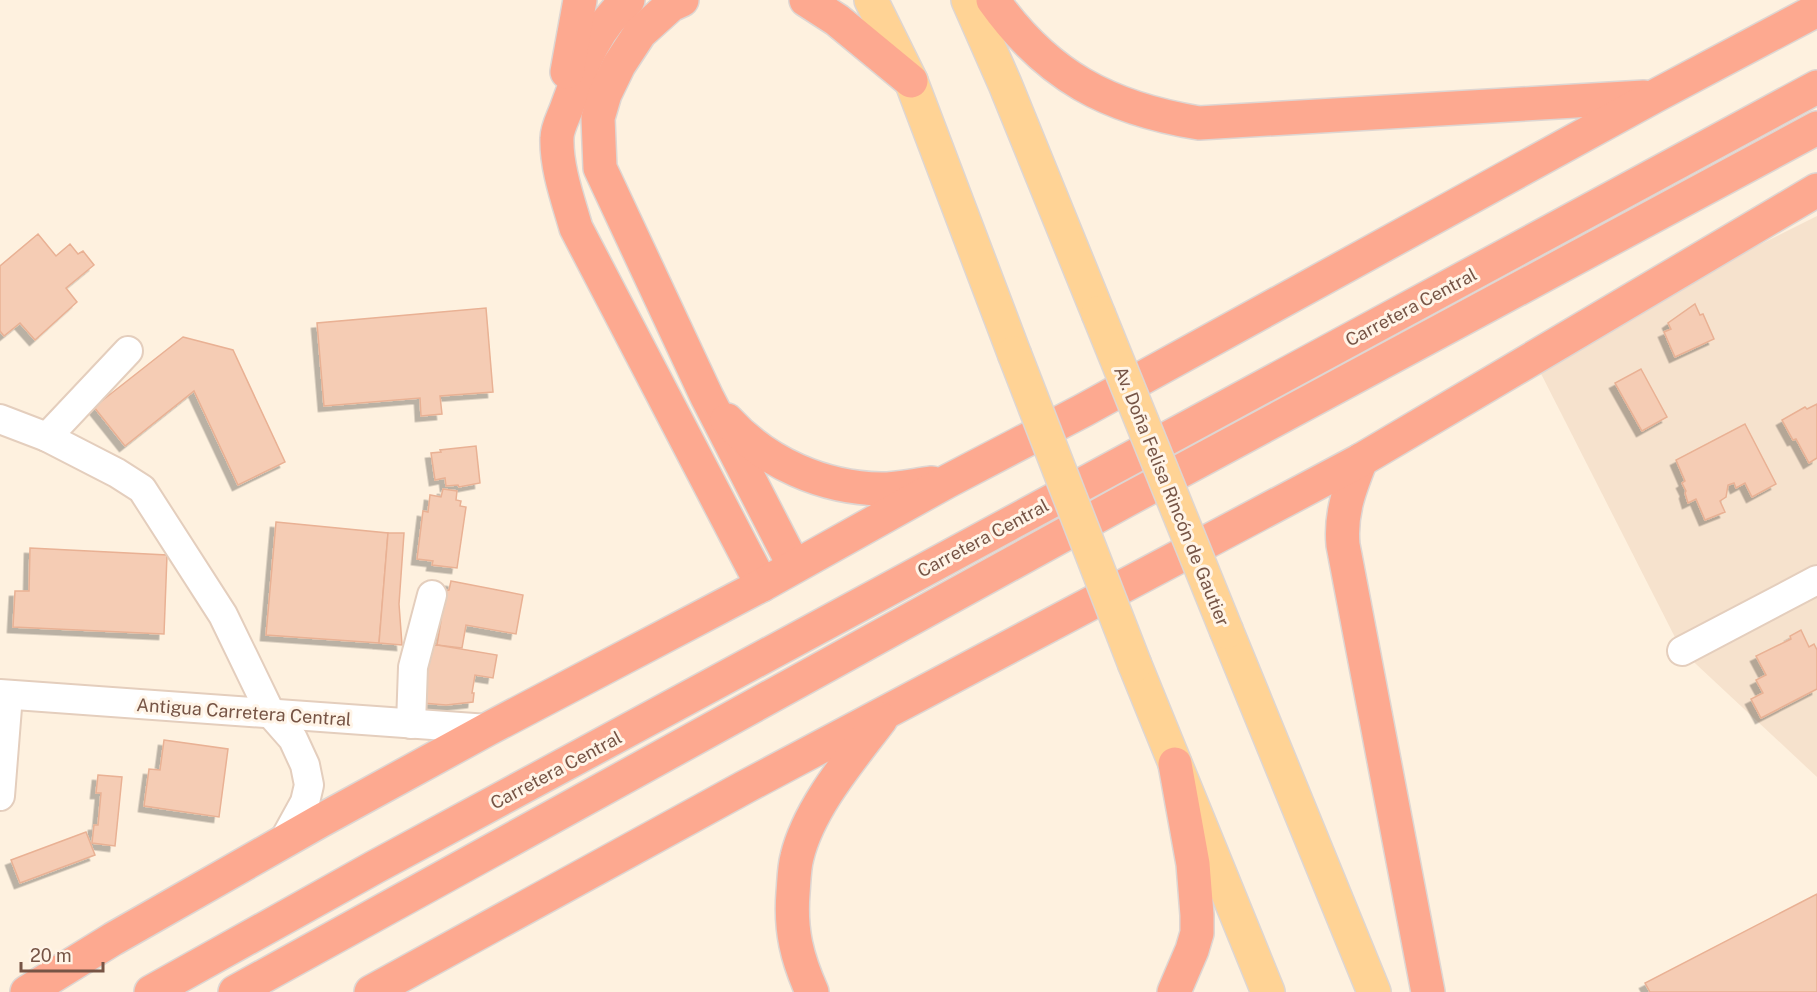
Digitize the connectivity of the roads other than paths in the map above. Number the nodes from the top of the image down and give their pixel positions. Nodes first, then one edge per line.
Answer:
1 (580, 0) edge
2 (628, 0) edge
3 (682, 0) edge
4 (806, 0) edge
5 (871, 0) edge
6 (968, 0) edge
7 (993, 0) edge
8 (1817, 10) edge
9 (911, 81) junction
10 (1817, 87) edge
11 (1655, 96) junction
12 (1817, 128) edge
13 (556, 136) junction
14 (1817, 190) edge
15 (128, 351) dead end
16 (707, 397) junction
17 (0, 419) edge
18 (47, 437) junction
19 (1361, 459) junction
20 (948, 481) junction
21 (794, 566) junction
22 (1817, 580) edge
23 (762, 585) junction
24 (432, 595) dead end
25 (1682, 651) dead end
26 (4, 694) edge
27 (886, 711) junction
28 (271, 714) junction
29 (411, 724) junction
30 (488, 729) junction
31 (1175, 764) junction
32 (0, 796) edge
33 (283, 842) junction
34 (27, 992) edge
35 (151, 992) edge
36 (235, 992) edge
37 (371, 992) edge
38 (812, 992) edge
39 (1174, 992) edge
40 (1268, 992) edge
41 (1374, 992) edge
42 (1428, 992) edge

1 - 13 highway
2 - 13 highway
3 - 16 highway
4 - 9 highway
5 - 9 main road
6 - 41 main road, Av. Doña Felisa Rincón de Gautier, bridge
7 - 11 highway
8 - 11 highway
9 - 31 main road, bridge
10 - 35 highway, Carretera Central
11 - 20 highway
12 - 36 highway, Carretera Central
13 - 23 highway
14 - 19 highway
15 - 18 street
16 - 20 highway
16 - 21 highway
17 - 18 street
18 - 28 street
19 - 27 highway
19 - 42 highway
20 - 21 highway
21 - 23 highway
22 - 25 street
23 - 30 highway
24 - 29 street
26 - 28 street, Antigua Carretera Central
26 - 32 street
27 - 37 highway
27 - 38 highway
28 - 29 street, Antigua Carretera Central
28 - 33 street
29 - 30 street, Antigua Carretera Central
30 - 33 highway
31 - 39 highway
31 - 40 main road
33 - 34 highway

